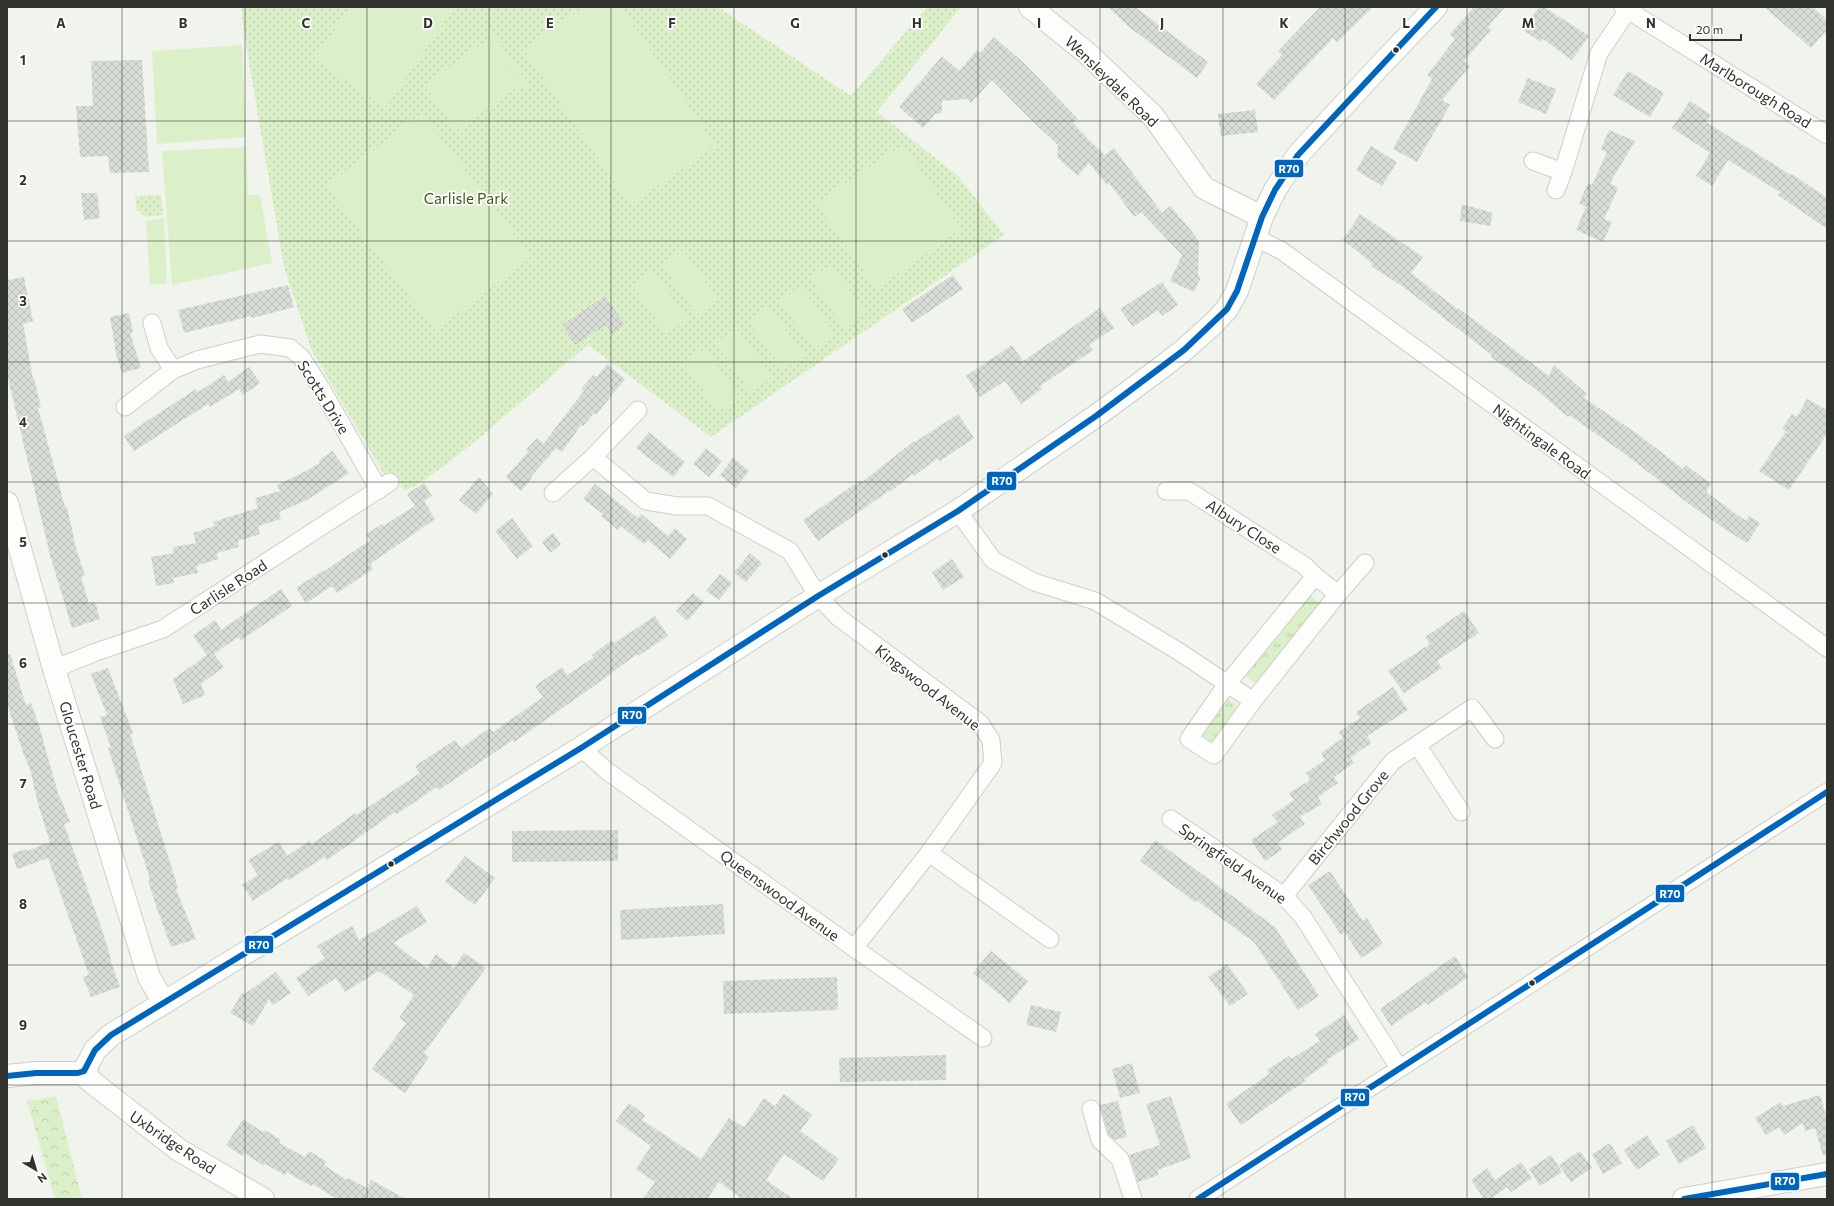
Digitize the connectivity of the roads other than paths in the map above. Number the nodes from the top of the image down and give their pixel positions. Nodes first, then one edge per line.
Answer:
1 (1030, 7) edge
2 (1436, 7) edge
3 (1625, 8) edge
4 (1827, 135) edge
5 (1533, 161) dead end
6 (1563, 172) junction
7 (1556, 190) dead end
8 (1259, 227) junction
9 (152, 323) dead end
10 (173, 370) junction
11 (125, 407) dead end
12 (638, 410) dead end
13 (593, 457) junction
14 (385, 486) joint
15 (1166, 490) dead end
16 (553, 493) dead end
17 (7, 502) edge
18 (958, 511) junction
19 (1365, 563) dead end
20 (1315, 576) junction
21 (1338, 594) junction
22 (818, 596) junction
23 (1827, 648) edge
24 (54, 669) junction
25 (1227, 684) junction
26 (1253, 701) junction
27 (1495, 739) dead end
28 (1418, 746) junction
29 (581, 748) junction
30 (1827, 792) edge
31 (1461, 812) dead end
32 (1171, 819) dead end
33 (929, 853) junction
34 (1284, 896) junction
35 (1050, 939) dead end
36 (854, 948) junction
37 (164, 1003) junction
38 (983, 1038) dead end
39 (1399, 1068) junction
40 (83, 1074) junction
41 (7, 1076) edge
42 (1091, 1109) dead end
43 (1827, 1174) edge
44 (263, 1199) edge
45 (1133, 1199) edge
46 (1198, 1199) edge
47 (1684, 1199) edge

1 - 8 street, Wensleydale Road
2 - 8 street
3 - 4 street, Marlborough Road
3 - 6 street
5 - 6 street
6 - 7 street
8 - 18 street
8 - 23 street, Nightingale Road
9 - 10 street
10 - 11 street, Scotts Drive
10 - 14 street, Scotts Drive
12 - 13 street
13 - 16 street
13 - 22 street, Kingswood Avenue
14 - 24 street, Carlisle Road
15 - 20 street, Albury Close
17 - 24 street, Gloucester Road
18 - 22 street
18 - 25 street
19 - 21 street
20 - 21 street, Albury Close
20 - 25 street
21 - 26 street
22 - 29 street
22 - 33 street, Kingswood Avenue
24 - 37 street, Gloucester Road
25 - 26 street
25 - 26 street
27 - 28 street, Birchwood Grove
28 - 31 street
28 - 34 street, Birchwood Grove
29 - 36 street, Queenswood Avenue
29 - 37 street
30 - 39 street
32 - 34 street, Springfield Avenue
33 - 35 street
33 - 36 street, Kingswood Avenue
34 - 39 street, Springfield Avenue
36 - 38 street, Queenswood Avenue
37 - 40 street
39 - 46 street
40 - 41 street
40 - 44 street, Uxbridge Road
42 - 45 street
43 - 47 street

